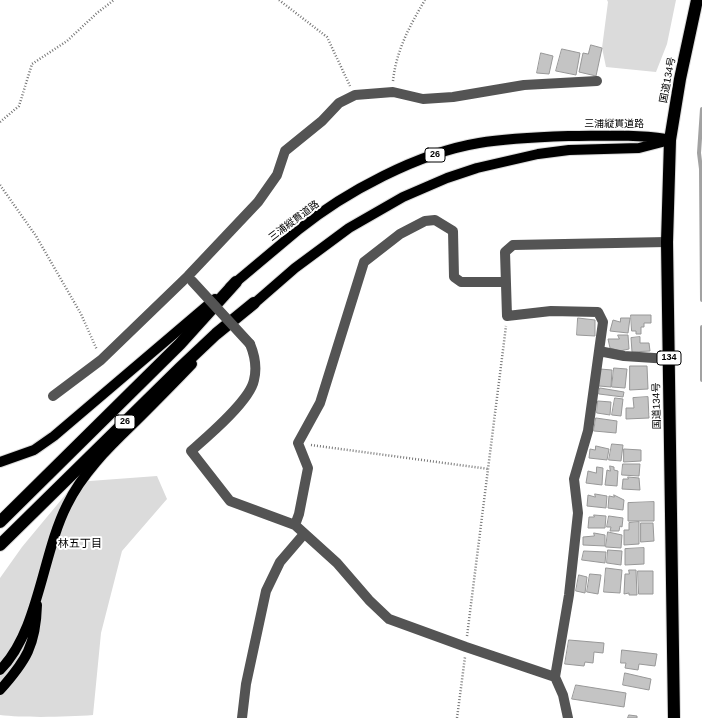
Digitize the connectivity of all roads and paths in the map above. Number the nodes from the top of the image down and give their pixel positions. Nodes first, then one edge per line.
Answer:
1 (114, 0) edge
2 (278, 0) edge
3 (425, 0) edge
4 (697, 0) edge
5 (597, 81) dead end
6 (393, 92) junction
7 (355, 95) junction
8 (0, 122) edge
9 (670, 140) junction
10 (0, 185) edge
11 (667, 242) junction
12 (190, 278) junction
13 (236, 282) junction
14 (506, 282) junction
15 (254, 303) junction
16 (507, 316) junction
17 (598, 351) junction
18 (668, 359) junction
19 (102, 360) junction
20 (53, 396) dead end
21 (298, 443) junction
22 (0, 462) edge
23 (488, 469) junction
24 (0, 522) edge
25 (295, 525) junction
26 (304, 534) junction
27 (0, 545) edge
28 (37, 595) junction
29 (466, 647) junction
30 (0, 670) edge
31 (555, 677) junction
32 (0, 690) edge
33 (242, 718) edge
34 (457, 718) edge
35 (568, 718) edge
36 (674, 718) edge

1 - 8 path
2 - 7 path
3 - 6 path
4 - 9 highway, 国道134号 / 134
5 - 6 street
6 - 7 street
7 - 12 street
9 - 11 highway, 国道134号 / 134
9 - 13 main road, 三浦縦貫道路 / 26
9 - 15 main road, 26
10 - 19 path
11 - 14 street
11 - 18 highway, 国道134号 / 134
12 - 19 street
12 - 25 street, bridge
13 - 22 main road, 26
13 - 24 highway, 26
14 - 16 street
14 - 21 street
15 - 27 highway, 26
15 - 28 main road
16 - 17 street
16 - 23 path
17 - 18 street
17 - 31 street
18 - 36 highway, 国道134号 / 134
19 - 20 street
21 - 23 path
21 - 25 street
23 - 29 path
25 - 26 street
26 - 29 street
26 - 33 street
28 - 30 main road
28 - 32 main road
29 - 31 street
29 - 34 path
31 - 35 street

